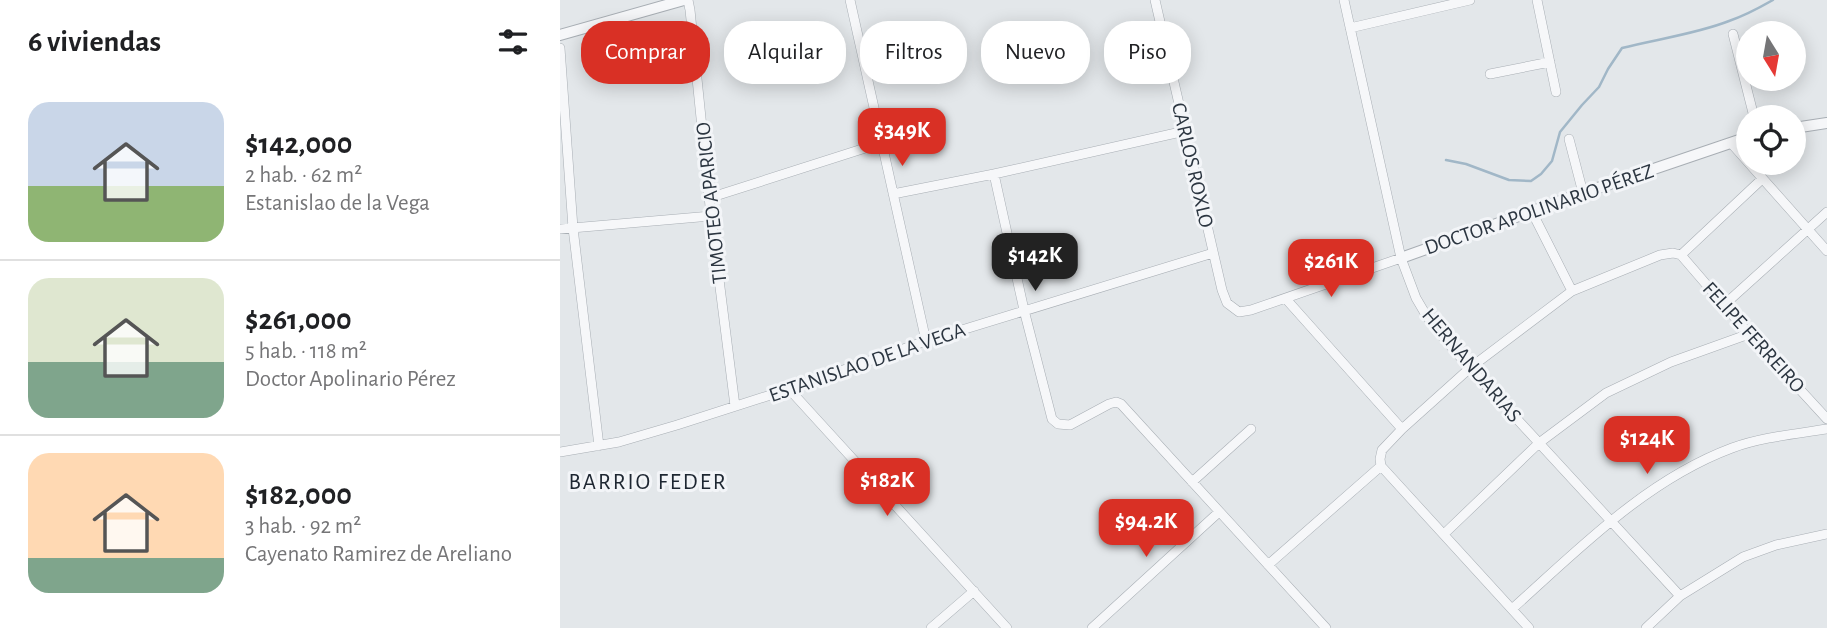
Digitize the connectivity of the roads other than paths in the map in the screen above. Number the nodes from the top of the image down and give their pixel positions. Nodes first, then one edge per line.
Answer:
1 (686, 0) edge
2 (850, 0) edge
3 (1155, 0) edge
4 (1344, 0) edge
5 (1470, 0) edge
6 (1537, 0) edge
7 (1350, 27) junction
8 (1734, 34) dead end
9 (560, 36) edge
10 (560, 48) edge
11 (1550, 62) junction
12 (1490, 74) dead end
13 (1556, 92) dead end
14 (1751, 105) edge
15 (1827, 123) edge
16 (1806, 126) edge
17 (1185, 131) junction
18 (1569, 138) dead end
19 (1736, 141) edge
20 (881, 143) junction
21 (1731, 143) junction
22 (994, 174) junction
23 (1762, 179) junction
24 (1583, 192) junction
25 (892, 194) junction
26 (709, 198) junction
27 (1532, 212) junction
28 (1827, 212) edge
29 (711, 216) junction
30 (573, 228) junction
31 (560, 229) edge
32 (1808, 229) junction
33 (1827, 251) edge
34 (1213, 253) junction
35 (1681, 255) junction
36 (1401, 258) junction
37 (1572, 291) junction
38 (1286, 299) junction
39 (1724, 305) junction
40 (1024, 310) junction
41 (1251, 310) joint
42 (1749, 334) junction
43 (926, 341) junction
44 (1470, 368) junction
45 (789, 389) junction
46 (735, 406) junction
47 (1827, 419) edge
48 (1251, 429) dead end
49 (1402, 429) junction
50 (1827, 429) edge
51 (1539, 443) junction
52 (599, 446) junction
53 (560, 452) edge
54 (1381, 466) junction
55 (1192, 482) junction
56 (1219, 512) junction
57 (1611, 521) junction
58 (1444, 534) junction
59 (1827, 534) edge
60 (1268, 565) junction
61 (974, 591) junction
62 (1680, 596) junction
63 (1512, 609) junction
64 (931, 628) edge
65 (1007, 628) edge
66 (1092, 628) edge
67 (1326, 628) edge
68 (1529, 628) edge
69 (1646, 628) edge

1 - 9 street
1 - 26 street, TIMOTEO APARICIO
2 - 20 street
3 - 17 street, CARLOS ROXLO
4 - 7 street, HERNANDARIAS
5 - 7 street
6 - 11 street
7 - 36 street, HERNANDARIAS
8 - 14 street
10 - 30 street
11 - 12 street
11 - 13 street
15 - 16 street
17 - 22 street
17 - 34 street, CARLOS ROXLO
18 - 24 street
19 - 21 street, DOCTOR APOLINARIO PÉREZ
20 - 25 street
20 - 26 street
21 - 23 street
21 - 24 street, DOCTOR APOLINARIO PÉREZ
22 - 25 street
22 - 40 street
23 - 32 street
23 - 35 street
24 - 27 street, DOCTOR APOLINARIO PÉREZ
25 - 43 street
26 - 29 street, TIMOTEO APARICIO
27 - 36 street, DOCTOR APOLINARIO PÉREZ
27 - 37 street
28 - 32 street
29 - 30 street
29 - 46 street, TIMOTEO APARICIO
30 - 31 street
30 - 52 street
32 - 33 street
32 - 39 street
34 - 40 street, ESTANISLAO DE LA VEGA
34 - 41 street, CARLOS ROXLO
35 - 37 street
35 - 39 street, FELIPE FERREIRO
36 - 38 street, DOCTOR APOLINARIO PÉREZ
36 - 44 street, HERNANDARIAS
37 - 44 street
38 - 41 street, DOCTOR APOLINARIO PÉREZ
38 - 49 street
39 - 42 street, FELIPE FERREIRO
40 - 43 street, ESTANISLAO DE LA VEGA
40 - 55 street
42 - 47 street, FELIPE FERREIRO
42 - 51 street
43 - 45 street, ESTANISLAO DE LA VEGA
44 - 49 street
44 - 51 street, HERNANDARIAS
45 - 46 street, ESTANISLAO DE LA VEGA
45 - 61 street
46 - 52 street, ESTANISLAO DE LA VEGA
48 - 55 street
49 - 54 street
50 - 57 street
51 - 57 street, HERNANDARIAS
51 - 58 street
52 - 53 street, ESTANISLAO DE LA VEGA
54 - 58 street
54 - 60 street
55 - 56 street
56 - 60 street
56 - 66 street
57 - 62 street, HERNANDARIAS
57 - 63 street
58 - 63 street
59 - 62 street
60 - 67 street
61 - 64 street
61 - 65 street
62 - 69 street
63 - 68 street

